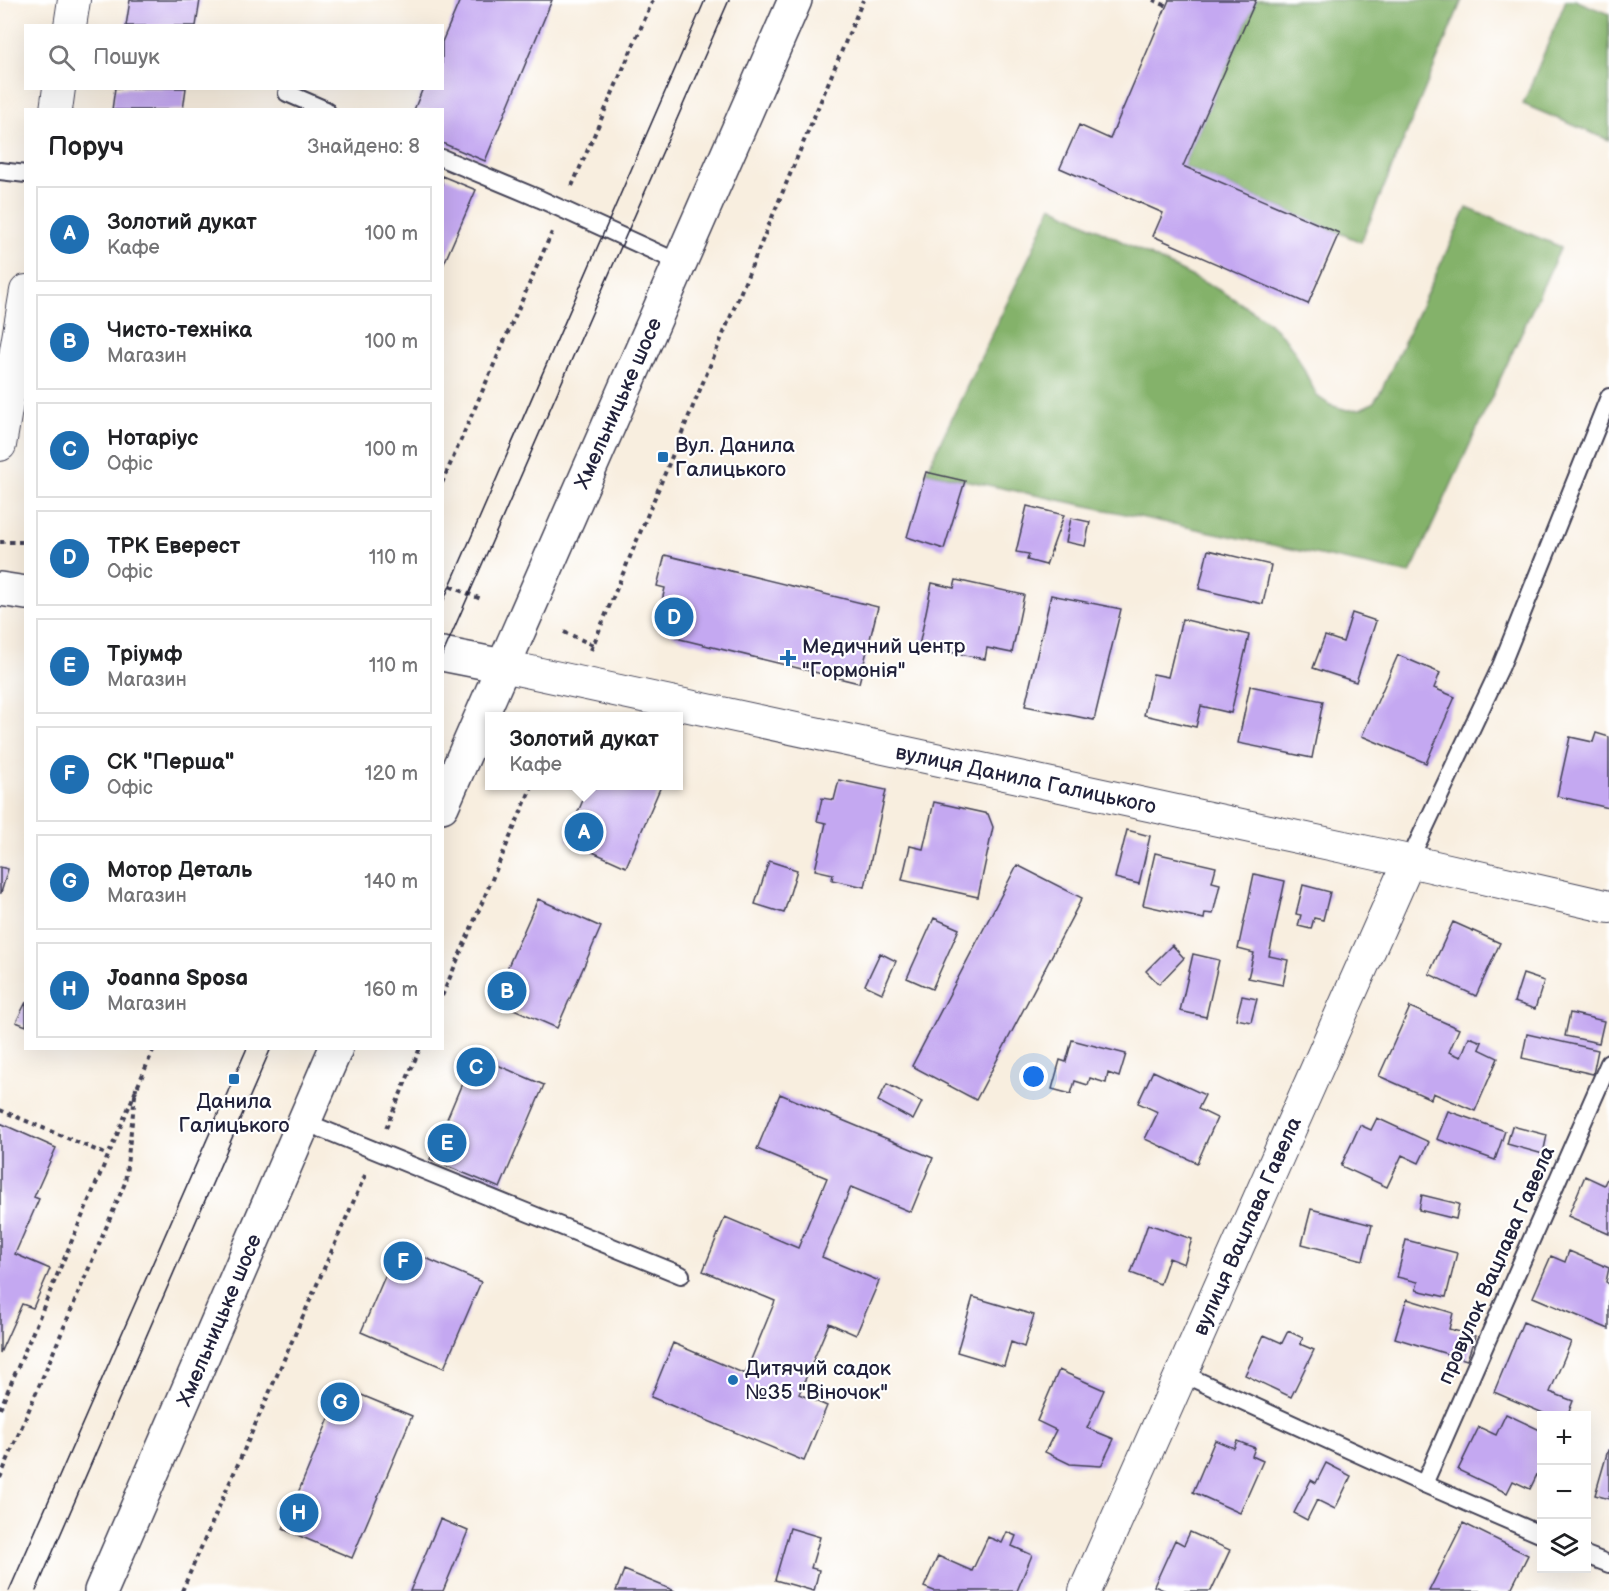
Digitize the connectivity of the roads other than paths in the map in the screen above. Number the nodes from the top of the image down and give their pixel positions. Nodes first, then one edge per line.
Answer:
1 (74, 0) edge
2 (795, 0) edge
3 (70, 24) edge
4 (59, 90) edge
5 (287, 93) dead end
6 (56, 108) edge
7 (321, 108) edge
8 (444, 159) edge
9 (0, 171) edge
10 (24, 174) edge
11 (680, 263) junction
12 (24, 303) edge
13 (1609, 397) edge
14 (0, 445) edge
15 (0, 590) edge
16 (24, 593) edge
17 (444, 654) edge
18 (503, 666) junction
19 (444, 801) edge
20 (1409, 861) junction
21 (1609, 907) edge
22 (335, 1050) edge
23 (1609, 1063) edge
24 (305, 1122) junction
25 (681, 1275) dead end
26 (1182, 1373) junction
27 (1424, 1485) junction
28 (1537, 1533) edge
29 (1591, 1557) edge
30 (1609, 1564) edge
31 (102, 1591) edge
32 (1085, 1591) edge

1 - 3 street
2 - 11 main road, Хмельницьке шосе
4 - 6 street
5 - 7 lane
8 - 11 lane
9 - 10 lane
11 - 18 main road, Хмельницьке шосе
12 - 14 street
13 - 20 lane
15 - 16 main road
17 - 18 main road, вулиця Данила Галицького
18 - 19 main road, Хмельницьке шосе
18 - 20 street, вулиця Данила Галицького
20 - 21 street, вулиця Данила Галицького
20 - 26 street, вулиця Вацлава Гавела
22 - 24 main road, Хмельницьке шосе
23 - 27 lane, провулок Вацлава Гавела
24 - 25 lane
24 - 31 main road, Хмельницьке шосе
26 - 27 lane
26 - 32 street, вулиця Вацлава Гавела
27 - 28 lane
29 - 30 lane

